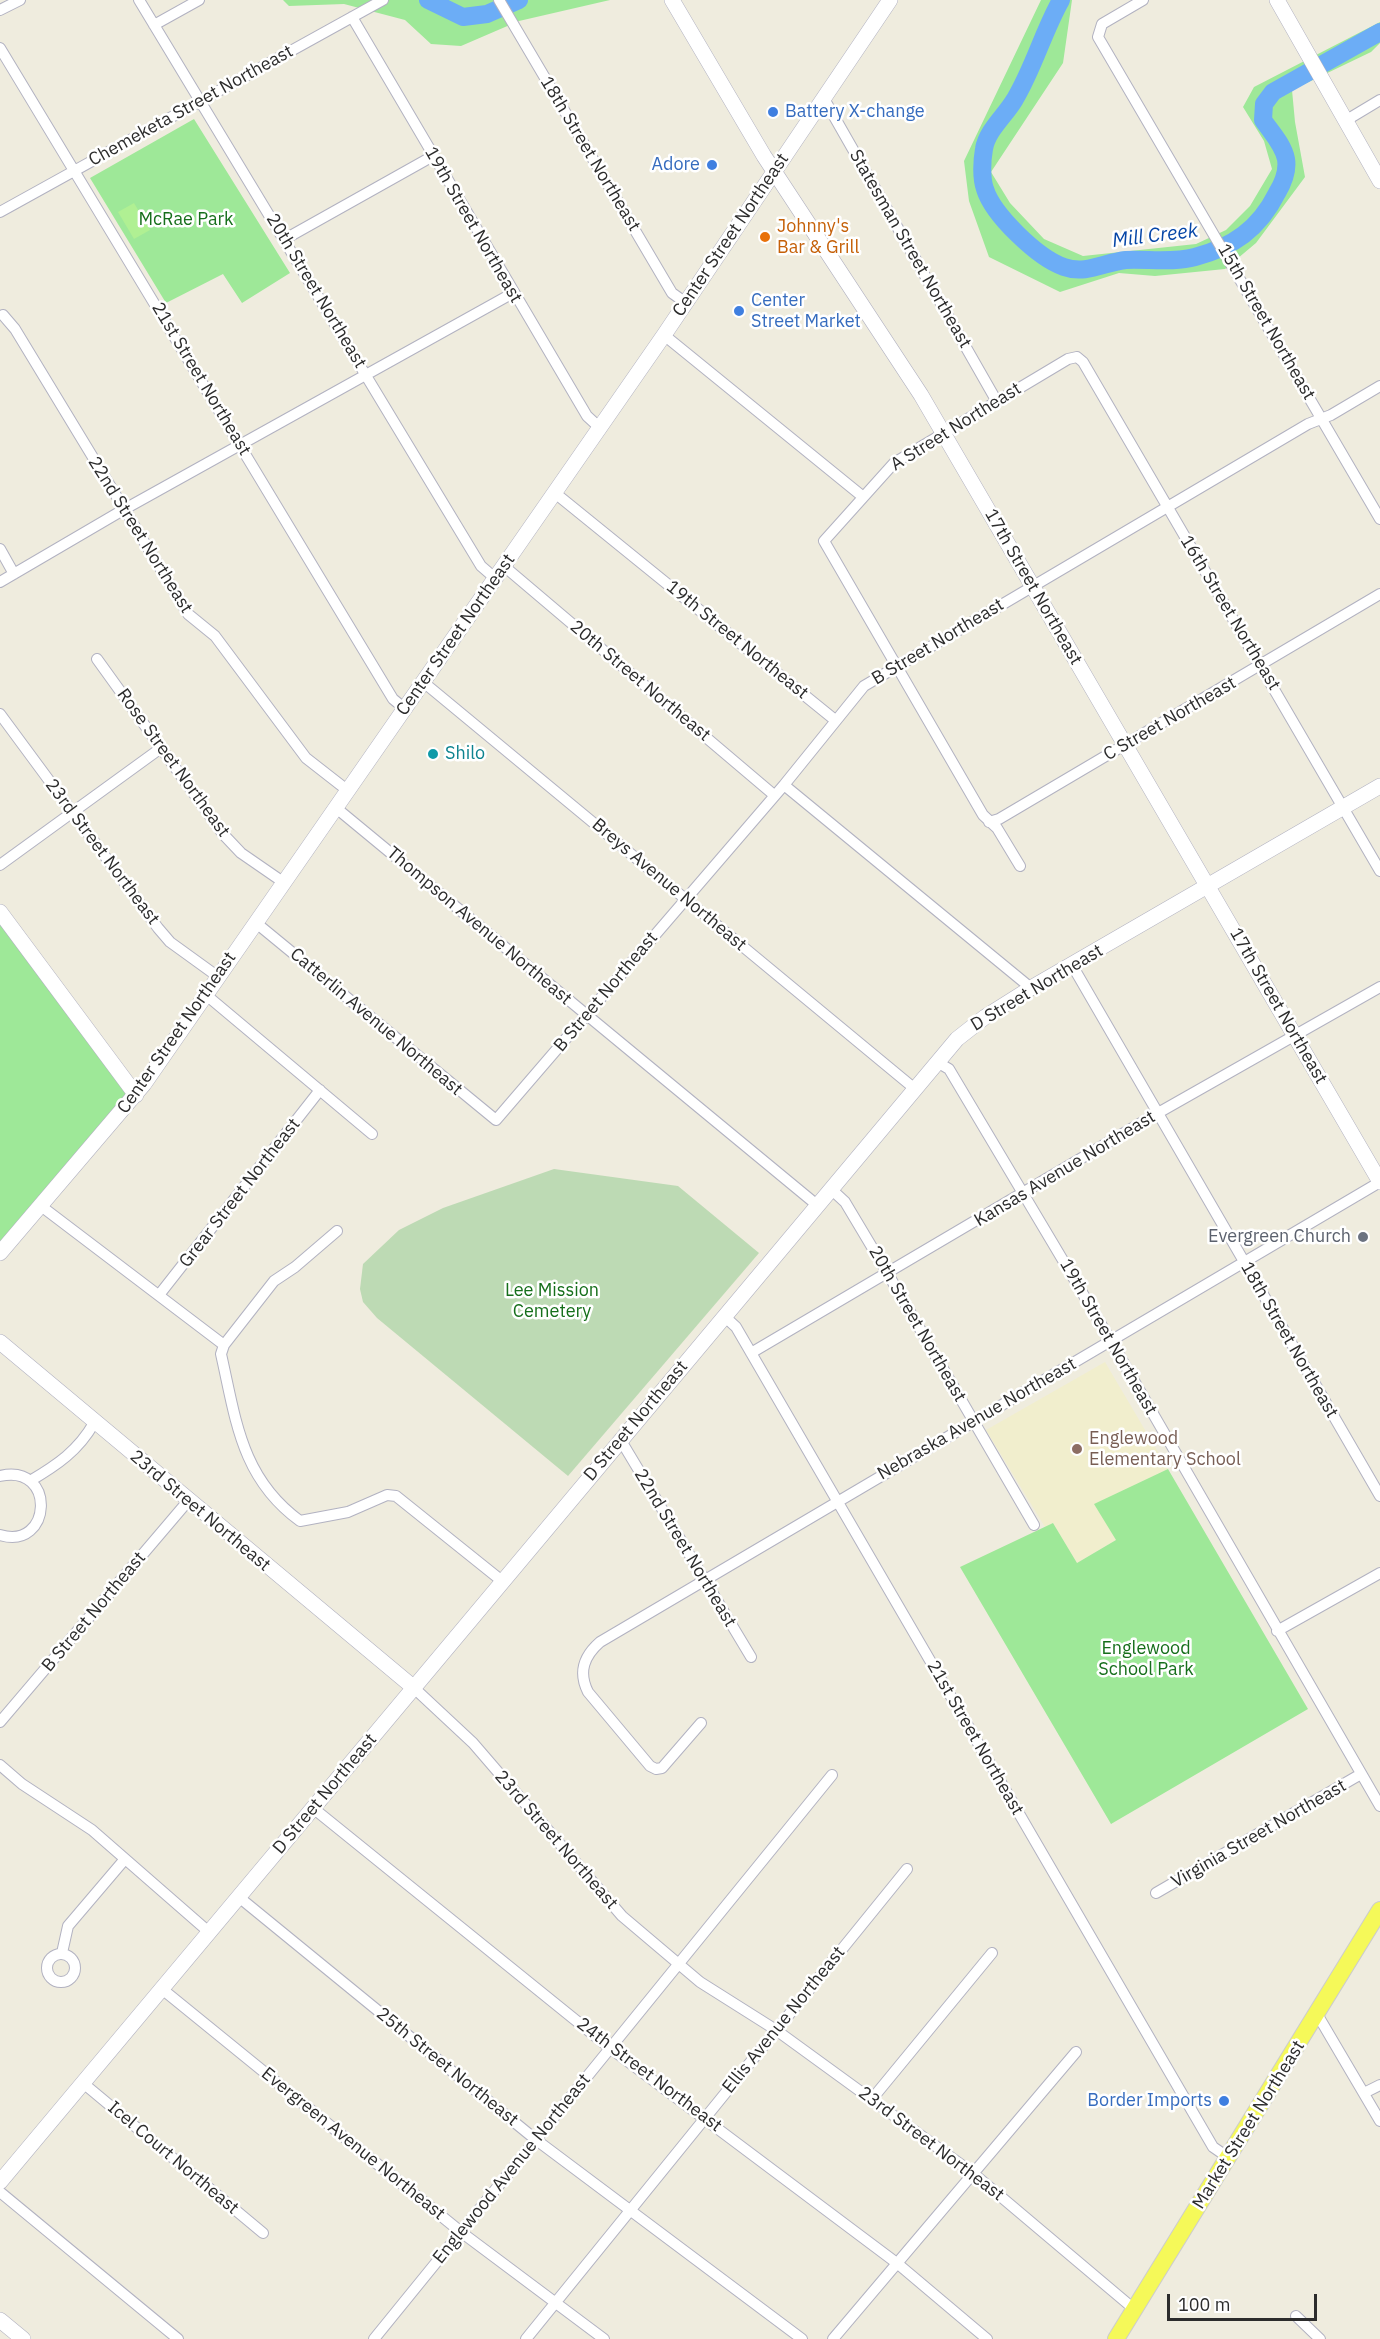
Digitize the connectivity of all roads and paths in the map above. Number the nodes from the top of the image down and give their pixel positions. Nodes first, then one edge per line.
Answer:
1 (20, 0) edge
2 (140, 0) edge
3 (199, 0) edge
4 (382, 0) edge
5 (499, 0) edge
6 (672, 0) edge
7 (1143, 0) edge
8 (1277, 0) edge
9 (888, 1) edge
10 (0, 10) edge
11 (352, 17) junction
12 (154, 25) junction
13 (0, 48) edge
14 (823, 97) junction
15 (200, 100) junction
16 (1380, 100) edge
17 (1345, 122) junction
18 (433, 156) junction
19 (74, 170) junction
20 (774, 171) junction
21 (1380, 181) edge
22 (0, 212) edge
23 (285, 239) junction
24 (513, 293) junction
25 (686, 303) junction
26 (3, 315) dead end
27 (664, 335) junction
28 (1077, 357) joint
29 (366, 376) junction
30 (1380, 386) edge
31 (996, 400) junction
32 (1322, 418) junction
33 (600, 428) junction
34 (943, 433) junction
35 (240, 446) junction
36 (555, 493) junction
37 (862, 496) junction
38 (1167, 506) junction
39 (123, 510) junction
40 (1380, 519) edge
41 (0, 549) edge
42 (500, 573) junction
43 (14, 574) junction
44 (0, 582) edge
45 (1032, 585) junction
46 (1380, 594) edge
47 (97, 659) dead end
48 (897, 665) junction
49 (1262, 665) junction
50 (422, 681) junction
51 (404, 708) junction
52 (0, 714) edge
53 (835, 720) junction
54 (1125, 746) junction
55 (160, 748) junction
56 (784, 785) junction
57 (1380, 786) edge
58 (347, 790) junction
59 (774, 795) junction
60 (335, 807) junction
61 (1343, 808) junction
62 (73, 812) junction
63 (989, 822) junction
64 (0, 865) edge
65 (1020, 866) dead end
66 (1380, 871) edge
67 (283, 882) junction
68 (1208, 886) junction
69 (686, 899) junction
70 (0, 912) edge
71 (255, 922) junction
72 (1072, 965) junction
73 (217, 976) junction
74 (1380, 987) edge
75 (1031, 988) junction
76 (206, 994) junction
77 (586, 1014) junction
78 (1295, 1035) junction
79 (937, 1062) junction
80 (915, 1089) junction
81 (320, 1090) junction
82 (136, 1095) junction
83 (1158, 1113) junction
84 (496, 1120) joint
85 (372, 1134) dead end
86 (1380, 1182) edge
87 (831, 1189) junction
88 (1024, 1194) junction
89 (817, 1205) junction
90 (41, 1206) junction
91 (337, 1231) dead end
92 (0, 1253) edge
93 (1245, 1262) junction
94 (888, 1274) junction
95 (159, 1295) junction
96 (724, 1316) junction
97 (1111, 1341) junction
98 (0, 1342) edge
99 (224, 1345) junction
100 (751, 1353) junction
101 (974, 1422) junction
102 (94, 1423) junction
103 (620, 1439) junction
104 (0, 1476) edge
105 (30, 1481) junction
106 (1380, 1496) edge
107 (188, 1501) junction
108 (836, 1502) junction
109 (1034, 1525) dead end
110 (0, 1535) edge
111 (1380, 1573) edge
112 (704, 1580) junction
113 (502, 1581) junction
114 (1277, 1631) junction
115 (751, 1657) dead end
116 (413, 1687) junction
117 (0, 1722) edge
118 (701, 1723) dead end
119 (0, 1765) edge
120 (1362, 1774) junction
121 (832, 1775) dead end
122 (1380, 1806) edge
123 (313, 1808) junction
124 (125, 1859) junction
125 (907, 1869) dead end
126 (1156, 1893) dead end
127 (240, 1898) junction
128 (1380, 1910) edge
129 (210, 1933) junction
130 (62, 1953) dead end
131 (992, 1953) dead end
132 (677, 1964) junction
133 (162, 1989) junction
134 (1317, 2014) junction
135 (776, 2030) junction
136 (610, 2048) junction
137 (1076, 2052) dead end
138 (83, 2083) junction
139 (1380, 2085) edge
140 (1364, 2094) junction
141 (872, 2099) junction
142 (705, 2117) junction
143 (1380, 2121) edge
144 (534, 2139) junction
145 (1229, 2158) junction
146 (974, 2174) junction
147 (0, 2182) edge
148 (0, 2192) edge
149 (630, 2210) junction
150 (461, 2232) junction
151 (263, 2233) dead end
152 (898, 2264) junction
153 (555, 2302) junction
154 (1134, 2309) junction
155 (1296, 2316) dead end
156 (0, 2320) edge
157 (1118, 2338) edge
158 (23, 2339) edge
159 (178, 2339) edge
160 (374, 2339) edge
161 (526, 2339) edge
162 (604, 2339) edge
163 (802, 2339) edge
164 (833, 2339) edge
165 (987, 2339) edge
166 (1320, 2339) edge

1 - 10 street
2 - 12 street, 20th Street Northeast
3 - 12 street
4 - 11 street, Chemeketa Street Northeast
5 - 25 street, 18th Street Northeast
6 - 20 street, 17th Street Northeast
7 - 32 street, 15th Street Northeast
8 - 17 street
9 - 14 street, Center Street Northeast
11 - 15 street, Chemeketa Street Northeast
11 - 18 street, 19th Street Northeast
12 - 15 street, 20th Street Northeast
13 - 19 street, 21st Street Northeast
14 - 20 street, Center Street Northeast
14 - 31 street, Statesman Street Northeast
15 - 19 street, Chemeketa Street Northeast
15 - 23 street, 20th Street Northeast
16 - 17 street
17 - 21 street
18 - 23 street
18 - 24 street, 19th Street Northeast
19 - 22 street, Chemeketa Street Northeast
19 - 35 street, 21st Street Northeast
20 - 25 street, Center Street Northeast
20 - 34 street, 17th Street Northeast
23 - 29 street, 20th Street Northeast
24 - 29 street
24 - 33 street, 19th Street Northeast
25 - 27 street, Center Street Northeast
26 - 39 street, 22nd Street Northeast
27 - 33 street, Center Street Northeast
27 - 37 street
28 - 31 street, A Street Northeast
28 - 38 street, 16th Street Northeast
29 - 35 street
29 - 42 street, 20th Street Northeast
30 - 32 street, B Street Northeast
31 - 34 street, A Street Northeast
32 - 38 street, B Street Northeast
32 - 40 street, 15th Street Northeast
33 - 36 street, Center Street Northeast
34 - 37 street, A Street Northeast
34 - 45 street, 17th Street Northeast
35 - 39 street
35 - 51 street, 21st Street Northeast
36 - 42 street, Center Street Northeast
36 - 53 street, 19th Street Northeast
37 - 48 street, A Street Northeast
38 - 45 street, B Street Northeast
38 - 49 street, 16th Street Northeast
39 - 43 street
39 - 58 street, 22nd Street Northeast
41 - 43 street
42 - 50 street, Center Street Northeast
42 - 59 street, 20th Street Northeast
43 - 44 street
45 - 48 street, B Street Northeast
45 - 54 street, 17th Street Northeast
46 - 49 street, C Street Northeast
47 - 55 street, Rose Street Northeast
48 - 53 street, B Street Northeast
48 - 63 street
49 - 54 street, C Street Northeast
49 - 61 street, 16th Street Northeast
50 - 51 street, Center Street Northeast
50 - 69 street, Breys Avenue Northeast
51 - 58 street, Center Street Northeast
52 - 62 street, 23rd Street Northeast
53 - 56 street, B Street Northeast
54 - 63 street, C Street Northeast
54 - 68 street, 17th Street Northeast
55 - 62 street
55 - 67 street, Rose Street Northeast
56 - 59 street, B Street Northeast
56 - 75 street
57 - 61 street, D Street Northeast
58 - 60 street, Center Street Northeast
59 - 69 street, B Street Northeast
60 - 67 street, Center Street Northeast
60 - 77 street, Thompson Avenue Northeast
61 - 66 street, 16th Street Northeast
61 - 68 street, D Street Northeast
62 - 64 street
62 - 73 street, 23rd Street Northeast
63 - 65 street
67 - 71 street, Center Street Northeast
68 - 72 street, D Street Northeast
68 - 78 street, 17th Street Northeast
69 - 77 street, B Street Northeast
69 - 80 street, Breys Avenue Northeast
70 - 82 street
71 - 73 street, Center Street Northeast
71 - 84 street, Catterlin Avenue Northeast
72 - 75 street, D Street Northeast
72 - 83 street, 18th Street Northeast
73 - 76 street, Center Street Northeast
74 - 78 street, Kansas Avenue Northeast
75 - 79 street, D Street Northeast
76 - 81 street
76 - 82 street, Center Street Northeast
77 - 84 street, B Street Northeast
77 - 89 street, Thompson Avenue Northeast
78 - 83 street, Kansas Avenue Northeast
78 - 86 street, 17th Street Northeast
79 - 80 street, D Street Northeast
79 - 88 street, 19th Street Northeast
80 - 87 street, D Street Northeast
81 - 85 street
81 - 95 street, Grear Street Northeast
82 - 90 street, Center Street Northeast
83 - 88 street, Kansas Avenue Northeast
83 - 93 street, 18th Street Northeast
86 - 93 street, Nebraska Avenue Northeast
87 - 89 street, D Street Northeast
87 - 94 street, 20th Street Northeast
88 - 94 street, Kansas Avenue Northeast
88 - 97 street, 19th Street Northeast
89 - 96 street, D Street Northeast
90 - 92 street, Center Street Northeast
90 - 95 street
91 - 99 street
93 - 97 street, Nebraska Avenue Northeast
93 - 106 street, 18th Street Northeast
94 - 100 street, Kansas Avenue Northeast
94 - 101 street, 20th Street Northeast
95 - 99 street
96 - 100 street, 21st Street Northeast
96 - 103 street, D Street Northeast
97 - 101 street, Nebraska Avenue Northeast
97 - 114 street, 19th Street Northeast
98 - 102 street, 23rd Street Northeast
99 - 113 street
100 - 108 street, 21st Street Northeast
101 - 108 street, Nebraska Avenue Northeast
101 - 109 street, 20th Street Northeast
102 - 105 street
102 - 107 street, 23rd Street Northeast
103 - 112 street, 22nd Street Northeast
103 - 113 street, D Street Northeast
104 - 105 street
105 - 110 street
107 - 116 street, 23rd Street Northeast
107 - 117 street, B Street Northeast
108 - 112 street, Nebraska Avenue Northeast
108 - 145 street, 21st Street Northeast
111 - 114 street
112 - 115 street, 22nd Street Northeast
112 - 118 street, Nebraska Avenue Northeast
113 - 116 street, D Street Northeast
114 - 120 street, 19th Street Northeast
116 - 123 street, D Street Northeast
116 - 132 street, 23rd Street Northeast
119 - 124 street
120 - 122 street, 19th Street Northeast
120 - 126 street, Virginia Street Northeast
121 - 132 street, Englewood Avenue Northeast
123 - 127 street, D Street Northeast
123 - 136 street, 24th Street Northeast
124 - 129 street
124 - 130 street
125 - 135 street, Ellis Avenue Northeast
127 - 129 street, D Street Northeast
127 - 144 street, 25th Street Northeast
128 - 134 main road, Market Street Northeast
129 - 133 street, D Street Northeast
131 - 141 street
132 - 135 street, 23rd Street Northeast
132 - 136 street, Englewood Avenue Northeast
133 - 138 street, D Street Northeast
133 - 150 street, Evergreen Avenue Northeast
134 - 140 street
134 - 145 main road, Market Street Northeast
135 - 141 street, 23rd Street Northeast
135 - 142 street, Ellis Avenue Northeast
136 - 142 street, 24th Street Northeast
136 - 144 street, Englewood Avenue Northeast
137 - 146 street
138 - 147 street, D Street Northeast
138 - 151 street, Icel Court Northeast
139 - 140 street
140 - 143 street
141 - 146 street, 23rd Street Northeast
142 - 149 street, Ellis Avenue Northeast
142 - 152 street, 24th Street Northeast
144 - 149 street, 25th Street Northeast
144 - 150 street, Englewood Avenue Northeast
145 - 154 main road, Market Street Northeast
146 - 152 street
146 - 154 street, 23rd Street Northeast
148 - 159 street
149 - 153 street, Ellis Avenue Northeast
149 - 163 street, 25th Street Northeast
150 - 153 street, Evergreen Avenue Northeast
150 - 160 street, Englewood Avenue Northeast
152 - 164 street
152 - 165 street, 24th Street Northeast
153 - 161 street, Ellis Avenue Northeast
153 - 162 street, Evergreen Avenue Northeast
154 - 157 main road, Market Street Northeast
155 - 166 street
156 - 158 street

